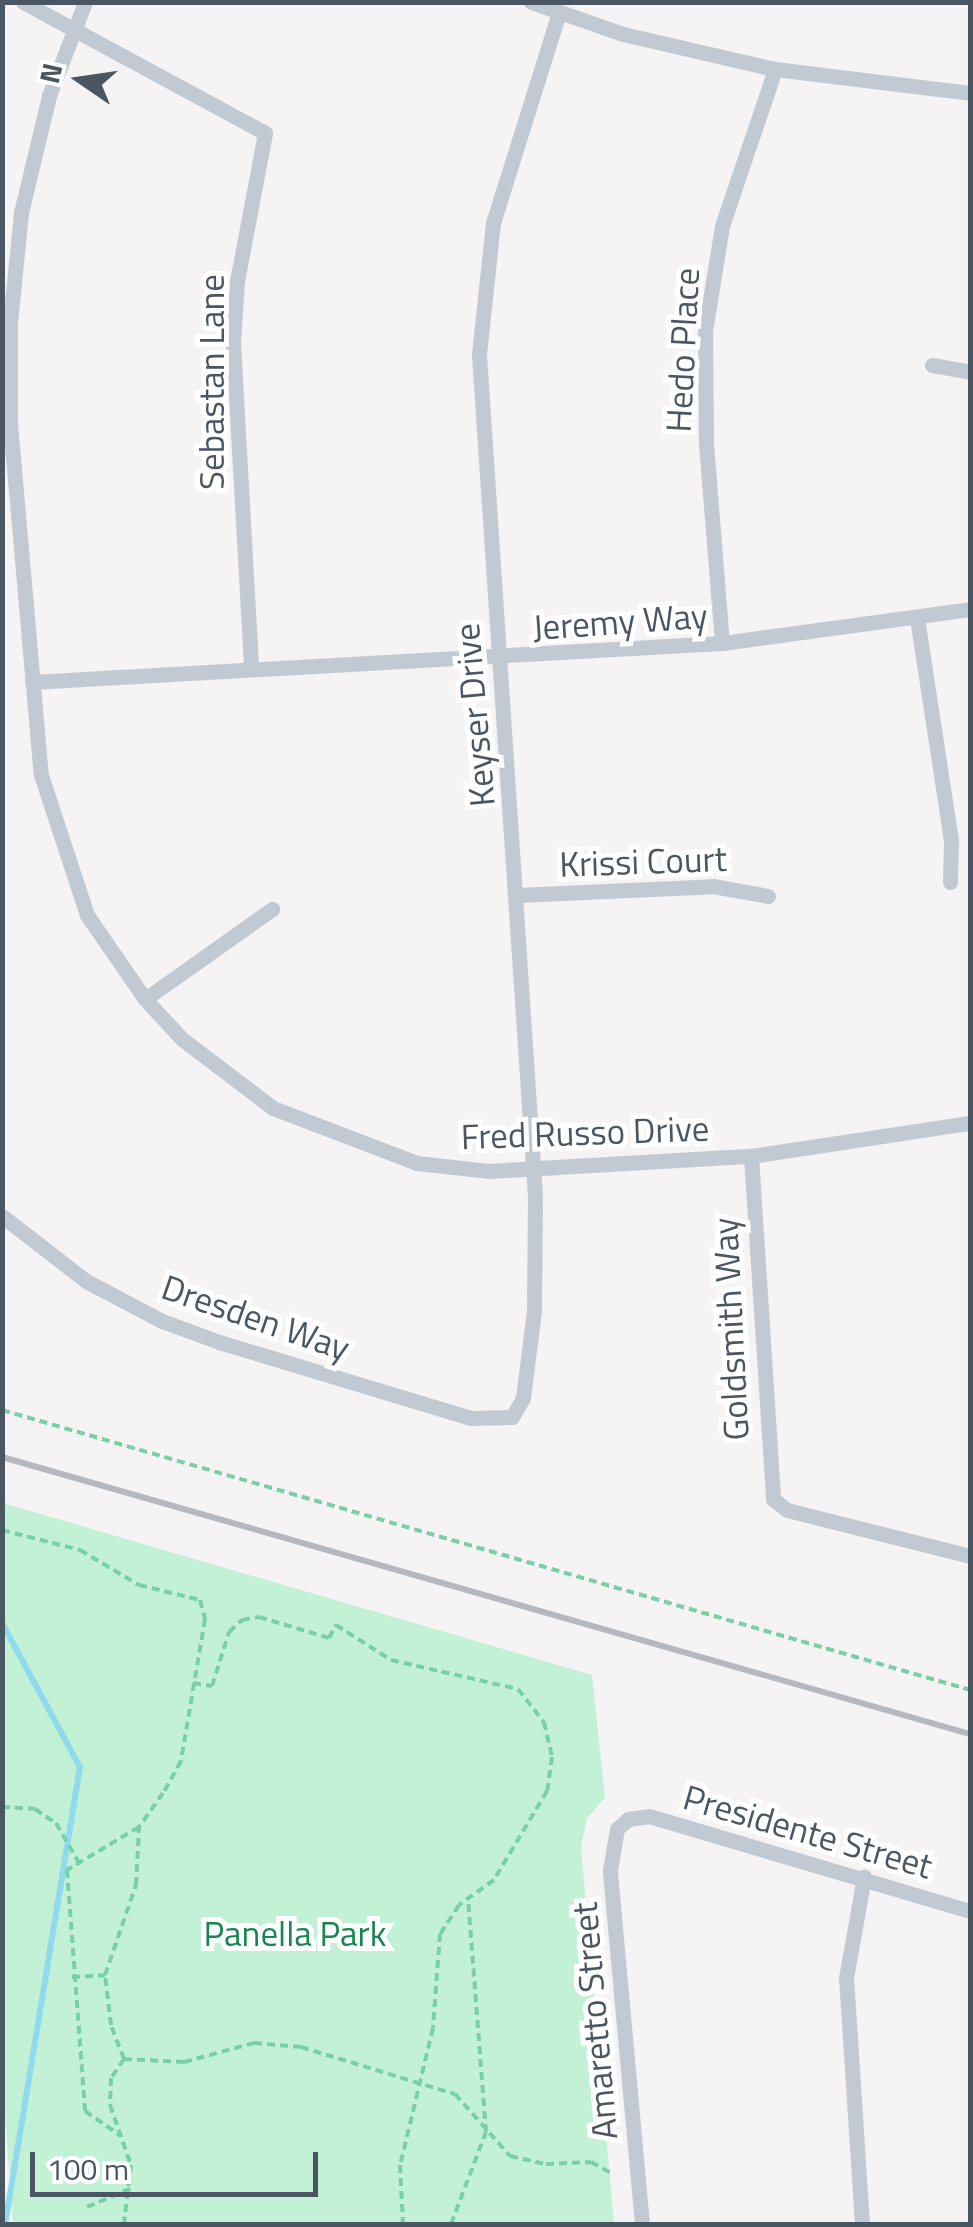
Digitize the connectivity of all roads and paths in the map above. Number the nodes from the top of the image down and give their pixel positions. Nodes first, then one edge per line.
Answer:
1 (24, 2) edge
2 (84, 2) edge
3 (531, 2) edge
4 (558, 15) junction
5 (73, 29) junction
6 (775, 68) junction
7 (970, 93) edge
8 (2, 211) edge
9 (20, 212) junction
10 (932, 365) dead end
11 (970, 372) edge
12 (6, 422) edge
13 (970, 608) edge
14 (917, 618) junction
15 (722, 644) junction
16 (501, 659) junction
17 (251, 668) junction
18 (32, 682) junction
19 (950, 882) dead end
20 (518, 895) junction
21 (768, 896) dead end
22 (272, 909) dead end
23 (145, 999) junction
24 (970, 1123) edge
25 (751, 1156) junction
26 (534, 1168) junction
27 (2, 1216) edge
28 (2, 1410) edge
29 (512, 1417) joint
30 (2, 1530) edge
31 (970, 1556) edge
32 (193, 1682) junction
33 (970, 1690) edge
34 (5, 1805) edge
35 (628, 1819) joint
36 (139, 1826) junction
37 (79, 1863) junction
38 (864, 1877) junction
39 (468, 1899) junction
40 (970, 1911) edge
41 (105, 1974) junction
42 (72, 1977) junction
43 (124, 2059) junction
44 (420, 2082) junction
45 (486, 2132) junction
46 (121, 2136) junction
47 (614, 2175) dead end
48 (132, 2188) junction
49 (87, 2208) dead end
50 (124, 2224) edge
51 (403, 2224) edge
52 (451, 2224) edge
53 (642, 2224) edge
54 (862, 2224) edge

1 - 5 street, Sebastan Lane
2 - 5 street, Fred Russo Drive
3 - 4 street
4 - 6 street
4 - 16 street, Keyser Drive
5 - 9 street, Fred Russo Drive
5 - 17 street, Sebastan Lane
6 - 7 street
6 - 15 street, Hedo Place
8 - 9 street
9 - 12 street, Fred Russo Drive
10 - 11 street
12 - 18 street, Fred Russo Drive
13 - 14 street, Jeremy Way
14 - 15 street, Jeremy Way
14 - 19 street
15 - 16 street, Jeremy Way
16 - 17 street, Jeremy Way
16 - 20 street, Keyser Drive
17 - 18 street, Jeremy Way
18 - 23 street, Fred Russo Drive
20 - 21 street, Krissi Court
20 - 26 street, Keyser Drive
22 - 23 street
23 - 26 street, Fred Russo Drive
24 - 25 street, Fred Russo Drive
25 - 26 street, Fred Russo Drive
25 - 31 street, Goldsmith Way
26 - 29 street, Keyser Drive
27 - 29 street, Dresden Way
28 - 33 path
30 - 32 path
32 - 36 path
32 - 39 path
34 - 37 path
35 - 38 street, Presidente Street
35 - 53 street, Amaretto Street
36 - 37 path
36 - 41 path
37 - 42 path
38 - 40 street, Presidente Street
38 - 54 street
39 - 44 path
39 - 45 path
41 - 42 path
41 - 43 path
42 - 46 path
43 - 44 path
43 - 46 path
44 - 45 path
44 - 51 path
45 - 47 path
45 - 52 path
46 - 48 path
48 - 49 path
48 - 50 path

